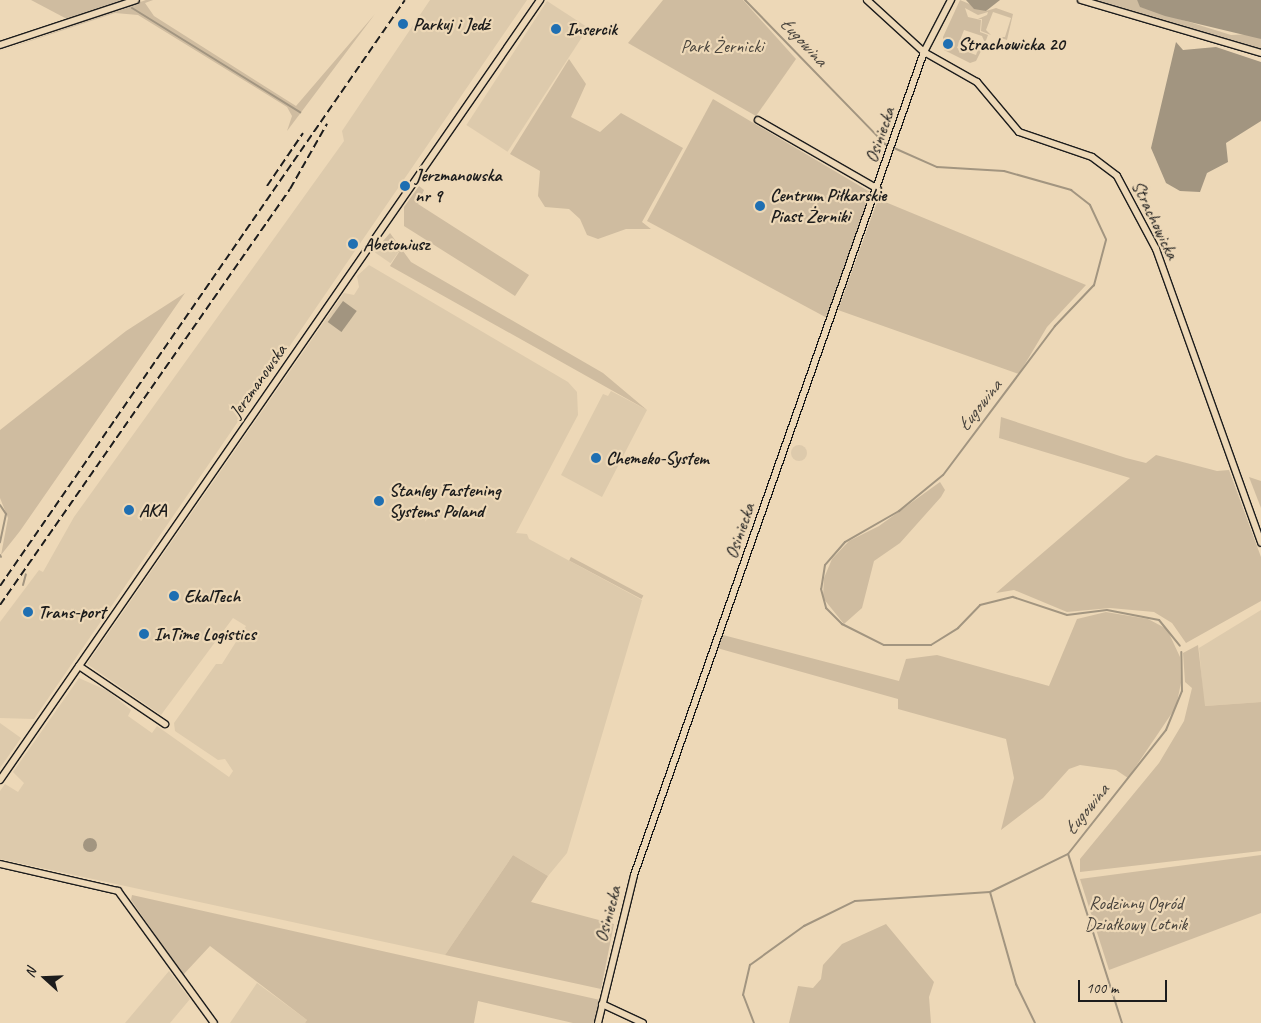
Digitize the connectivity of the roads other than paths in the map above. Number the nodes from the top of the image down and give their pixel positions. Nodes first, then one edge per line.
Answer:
1 (136, 0) edge
2 (540, 0) edge
3 (867, 0) edge
4 (952, 0) edge
5 (1081, 0) edge
6 (0, 45) edge
7 (924, 52) junction
8 (1261, 52) edge
9 (758, 120) dead end
10 (878, 189) junction
11 (1261, 543) edge
12 (79, 666) junction
13 (165, 724) dead end
14 (0, 780) edge
15 (0, 864) edge
16 (602, 1004) junction
17 (214, 1023) edge
18 (598, 1023) edge
19 (643, 1023) edge

1 - 6 street
2 - 12 street, Jerzmanowska
3 - 7 street, Strachowicka
4 - 7 street, Osiniecka
5 - 8 street
7 - 10 street, Osiniecka
7 - 11 street, Strachowicka
9 - 10 street
10 - 16 street, Osiniecka
12 - 13 street
12 - 14 street, Jerzmanowska
15 - 17 street
16 - 18 street, Osiniecka
16 - 19 street

